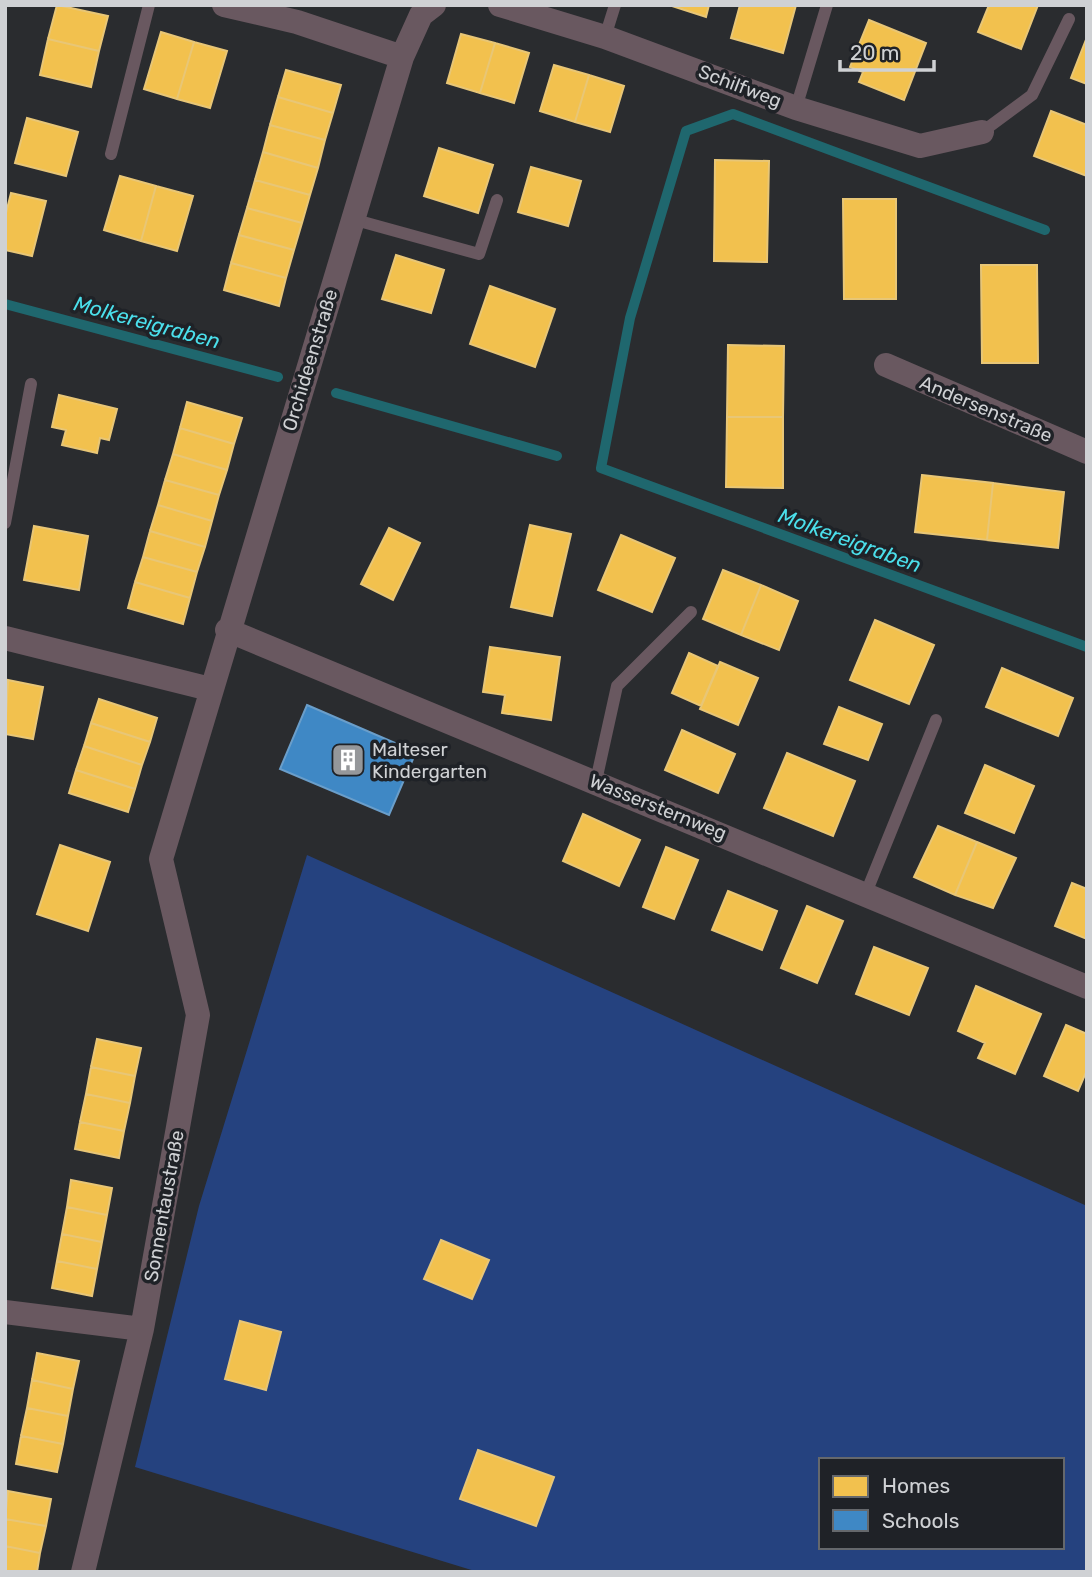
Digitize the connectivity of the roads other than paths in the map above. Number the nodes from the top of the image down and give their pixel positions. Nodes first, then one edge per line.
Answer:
1 (149, 5) edge
2 (224, 5) edge
3 (434, 5) edge
4 (500, 5) edge
5 (615, 5) edge
6 (827, 5) edge
7 (299, 14) edge
8 (1069, 19) dead end
9 (605, 37) junction
10 (402, 57) junction
11 (796, 108) junction
12 (982, 132) joint
13 (111, 154) dead end
14 (497, 200) dead end
15 (352, 219) junction
16 (886, 365) dead end
17 (31, 384) dead end
18 (1087, 452) edge
19 (9, 484) edge
20 (5, 523) edge
21 (691, 612) dead end
22 (227, 630) junction
23 (5, 638) edge
24 (210, 689) junction
25 (936, 720) dead end
26 (596, 781) junction
27 (166, 839) joint
28 (866, 893) junction
29 (1087, 987) edge
30 (5, 1312) edge
31 (142, 1329) junction
32 (83, 1572) edge

1 - 13 lane
2 - 7 street
3 - 10 street
4 - 9 street, Schilfweg
5 - 9 lane
6 - 11 lane
7 - 10 street
8 - 12 lane
9 - 11 street, Schilfweg
10 - 15 street, Orchideenstraße
11 - 12 street, Schilfweg
14 - 15 lane
15 - 22 street, Orchideenstraße
16 - 18 street, Andersenstraße
17 - 19 lane
19 - 20 lane
21 - 26 lane
22 - 24 street, Orchideenstraße
22 - 26 street, Wassersternweg
23 - 24 street
24 - 27 street, Orchideenstraße
25 - 28 lane
26 - 28 street, Wassersternweg
27 - 31 street, Sonnentaustraße
28 - 29 street, Wassersternweg
30 - 31 street
31 - 32 street, Sonnentaustraße

